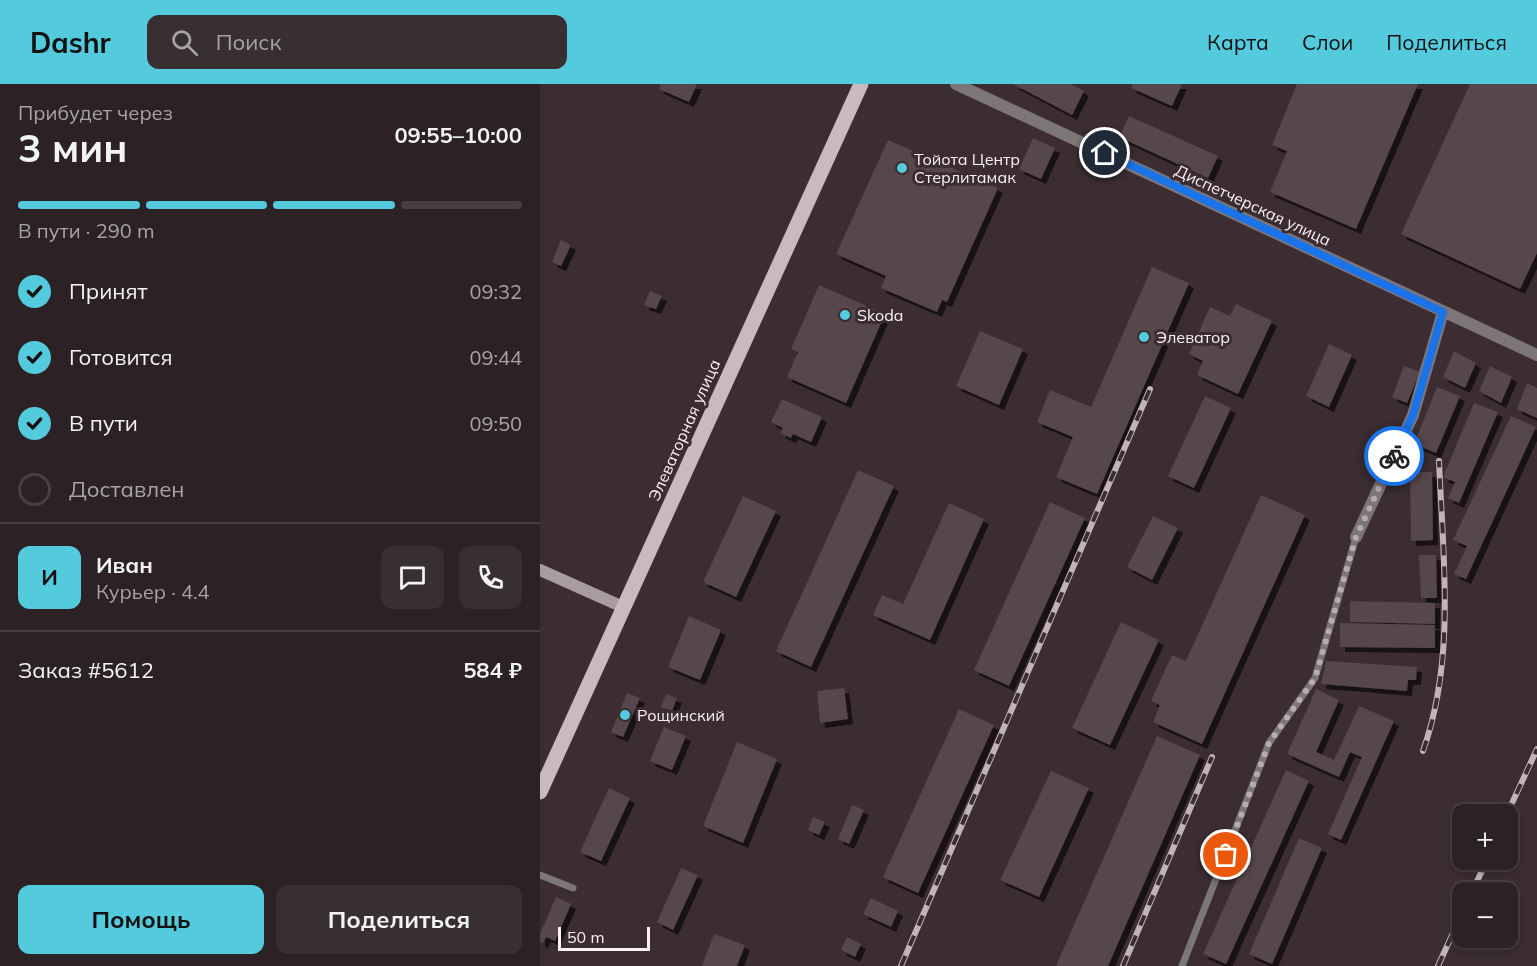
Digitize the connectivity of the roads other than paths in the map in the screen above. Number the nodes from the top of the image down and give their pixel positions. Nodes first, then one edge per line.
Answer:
1 (861, 84) edge
2 (956, 84) edge
3 (1443, 312) junction
4 (1537, 355) edge
5 (1356, 537) joint
6 (540, 570) edge
7 (623, 607) junction
8 (541, 789) edge
9 (540, 875) edge
10 (573, 888) dead end
11 (1182, 966) edge

1 - 7 main road, Элеваторная улица
2 - 3 street, Диспетчерская улица
3 - 4 street, Диспетчерская улица
3 - 5 street
5 - 11 lane
6 - 7 street
7 - 8 main road, Элеваторная улица
9 - 10 lane

